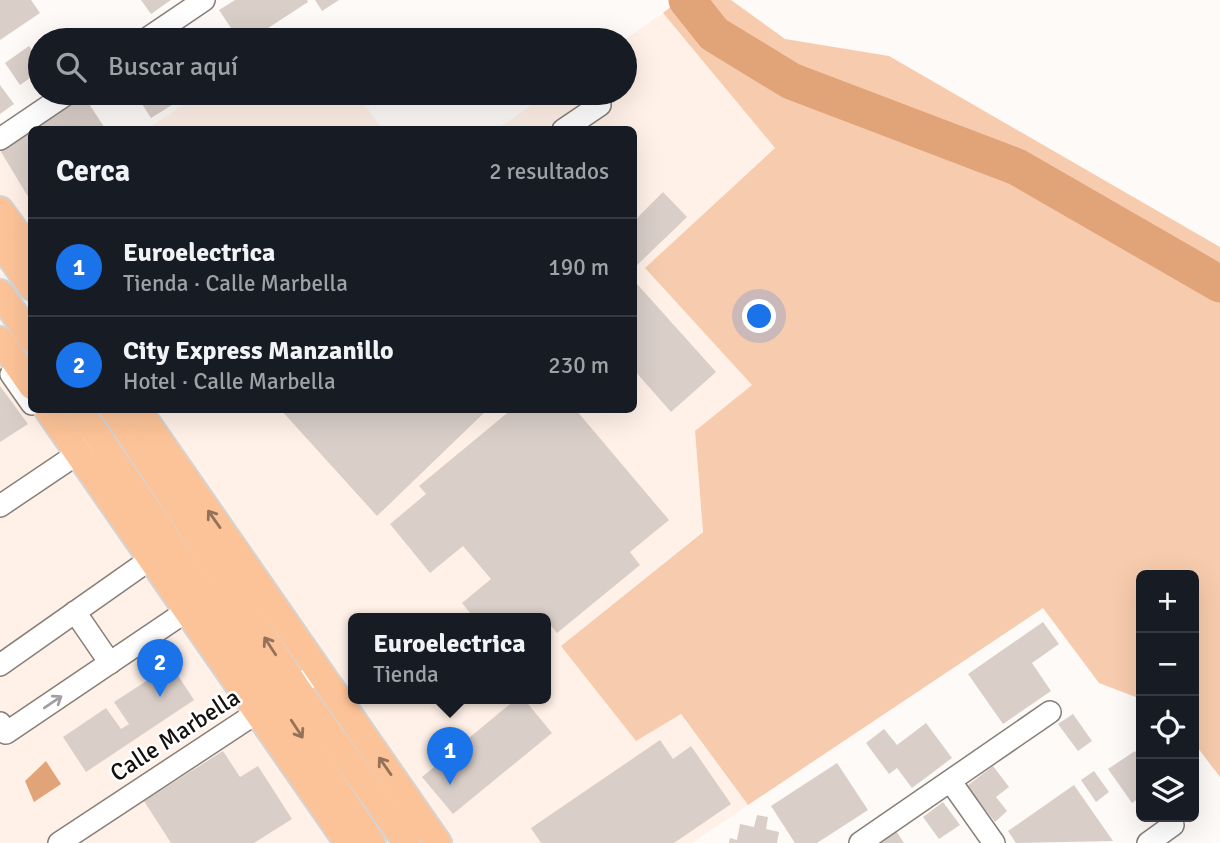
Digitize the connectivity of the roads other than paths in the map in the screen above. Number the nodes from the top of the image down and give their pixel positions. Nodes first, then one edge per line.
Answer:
1 (204, 0) edge
2 (163, 28) edge
3 (50, 105) edge
4 (600, 105) dead end
5 (569, 126) edge
6 (0, 139) edge
7 (0, 210) edge
8 (0, 242) edge
9 (28, 248) edge
10 (28, 281) edge
11 (0, 293) edge
12 (28, 333) edge
13 (0, 340) edge
14 (0, 358) edge
15 (28, 380) edge
16 (28, 398) edge
17 (38, 413) edge
18 (50, 413) edge
19 (82, 413) edge
20 (116, 413) edge
21 (146, 414) edge
22 (100, 439) junction
23 (74, 456) junction
24 (0, 506) edge
25 (185, 515) junction
26 (134, 531) junction
27 (204, 544) junction
28 (147, 561) junction
29 (274, 606) junction
30 (75, 612) junction
31 (183, 613) junction
32 (110, 663) junction
33 (0, 665) edge
34 (320, 671) junction
35 (270, 704) junction
36 (1050, 712) dead end
37 (0, 723) edge
38 (951, 782) junction
39 (405, 795) junction
40 (1174, 825) dead end
41 (59, 843) edge
42 (334, 843) edge
43 (348, 843) edge
44 (372, 843) edge
45 (407, 843) edge
46 (423, 843) edge
47 (438, 843) edge
48 (860, 843) edge
49 (995, 843) edge
50 (1148, 843) edge

1 - 2 street
3 - 6 street
4 - 5 street
7 - 9 main road
8 - 10 main road
11 - 12 main road
13 - 15 main road
14 - 16 street
17 - 23 street
18 - 23 main road
19 - 22 main road
20 - 25 main road
21 - 25 main road
29 -> 21 main road
22 - 23 street
22 - 26 main road
22 - 35 main road
23 - 24 street
23 - 26 main road
23 - 28 street
25 - 27 main road
26 - 28 main road
27 - 29 main road
35 -> 27 main road
28 - 30 street
28 - 31 main road
29 - 34 main road
30 - 32 street
30 - 33 street
31 - 32 street
31 - 35 main road
37 -> 32 street
34 - 35 street, Calle Marbella
39 -> 34 main road
35 - 41 street, Calle Marbella
35 - 42 street
35 - 43 main road
35 -> 44 main road
35 - 45 main road
36 - 38 street
38 - 48 street
38 - 49 street
39 - 46 main road
39 - 47 main road
40 - 50 street

